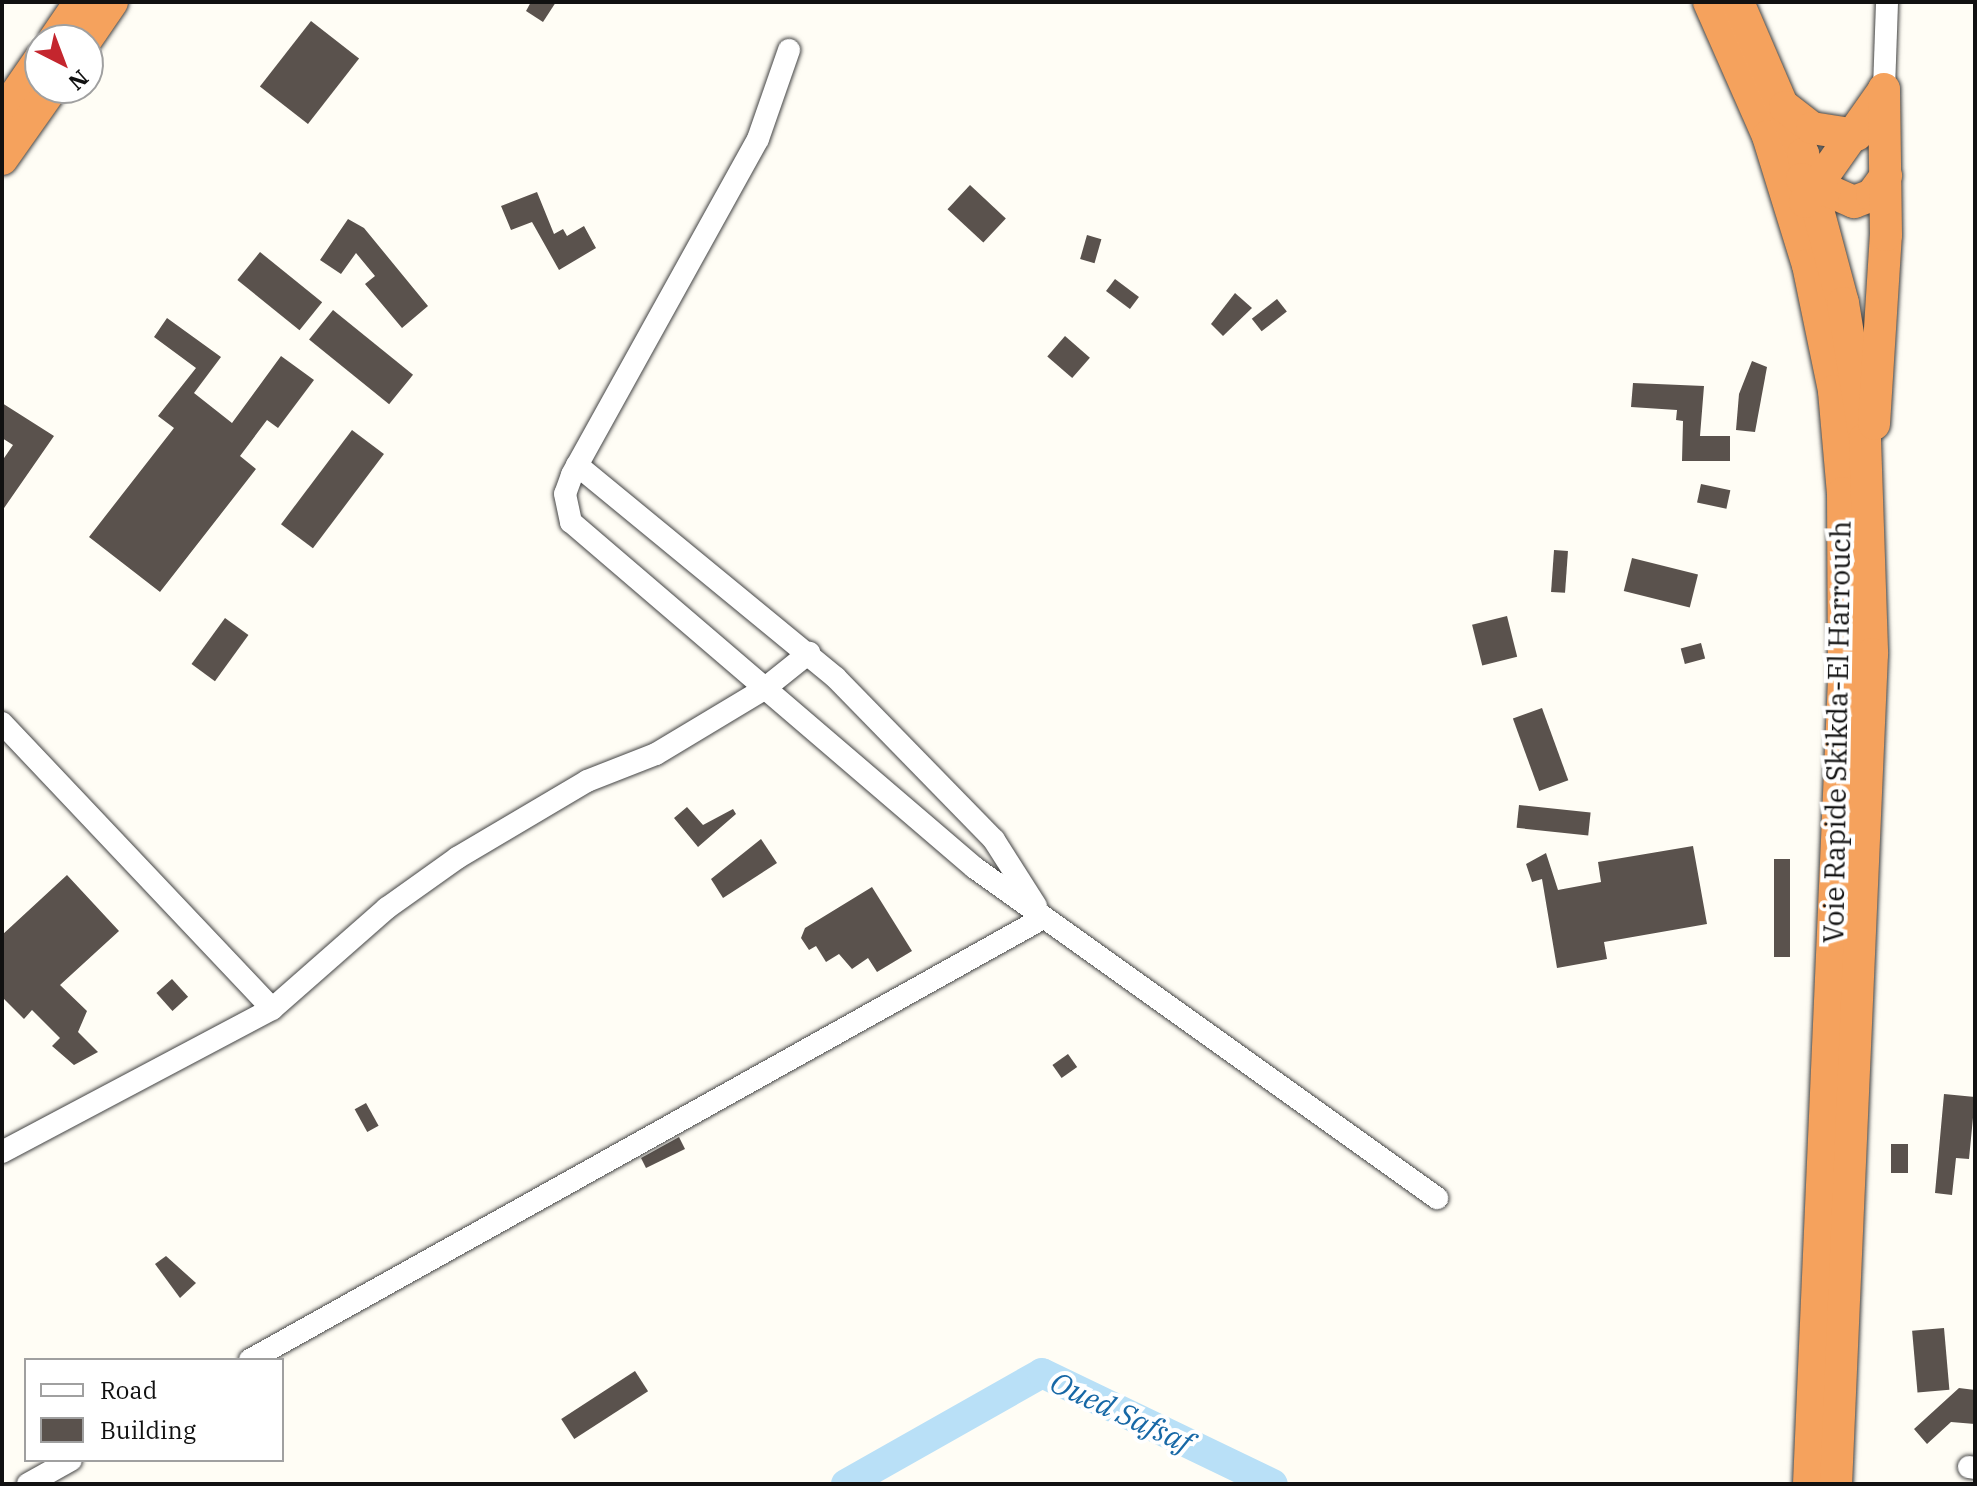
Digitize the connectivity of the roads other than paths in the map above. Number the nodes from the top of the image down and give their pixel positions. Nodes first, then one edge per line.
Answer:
1 (80, 2) edge
2 (112, 2) edge
3 (1709, 2) edge
4 (1738, 2) edge
5 (1887, 2) edge
6 (65, 24) edge
7 (97, 24) edge
8 (789, 50) dead end
9 (24, 82) edge
10 (1884, 89) junction
11 (41, 104) edge
12 (1785, 107) junction
13 (2, 114) edge
14 (1856, 135) junction
15 (1773, 153) junction
16 (2, 159) edge
17 (1886, 176) junction
18 (1812, 188) junction
19 (1795, 223) junction
20 (577, 465) junction
21 (1867, 495) junction
22 (809, 653) junction
23 (764, 689) junction
24 (2, 723) edge
25 (1043, 918) junction
26 (272, 1009) junction
27 (2, 1152) edge
28 (1437, 1198) dead end
29 (254, 1358) edge
30 (67, 1462) edge
31 (28, 1484) edge
32 (1809, 1484) edge
33 (1836, 1484) edge

1 - 6 highway
2 - 7 highway
3 - 15 highway, Voie Rapide Skikda-El Harrouch
4 - 12 highway, Voie Rapide Skikda-El Harrouch
5 - 10 street
8 - 20 street
9 - 13 highway
10 - 14 highway
10 - 17 highway
11 - 16 highway
12 - 14 highway
12 - 18 highway, Voie Rapide Skikda-El Harrouch
14 - 18 highway
15 - 18 highway
15 - 19 highway, Voie Rapide Skikda-El Harrouch
17 - 18 highway
17 - 21 highway
18 - 19 highway
18 - 21 highway, Voie Rapide Skikda-El Harrouch
19 - 32 highway, Voie Rapide Skikda-El Harrouch
20 - 22 street
20 - 23 street
21 - 33 highway, Voie Rapide Skikda-El Harrouch
22 - 23 street
22 - 25 street
23 - 25 street
23 - 26 street
24 - 26 street
25 - 28 street
25 - 29 street
26 - 27 street
30 - 31 street

